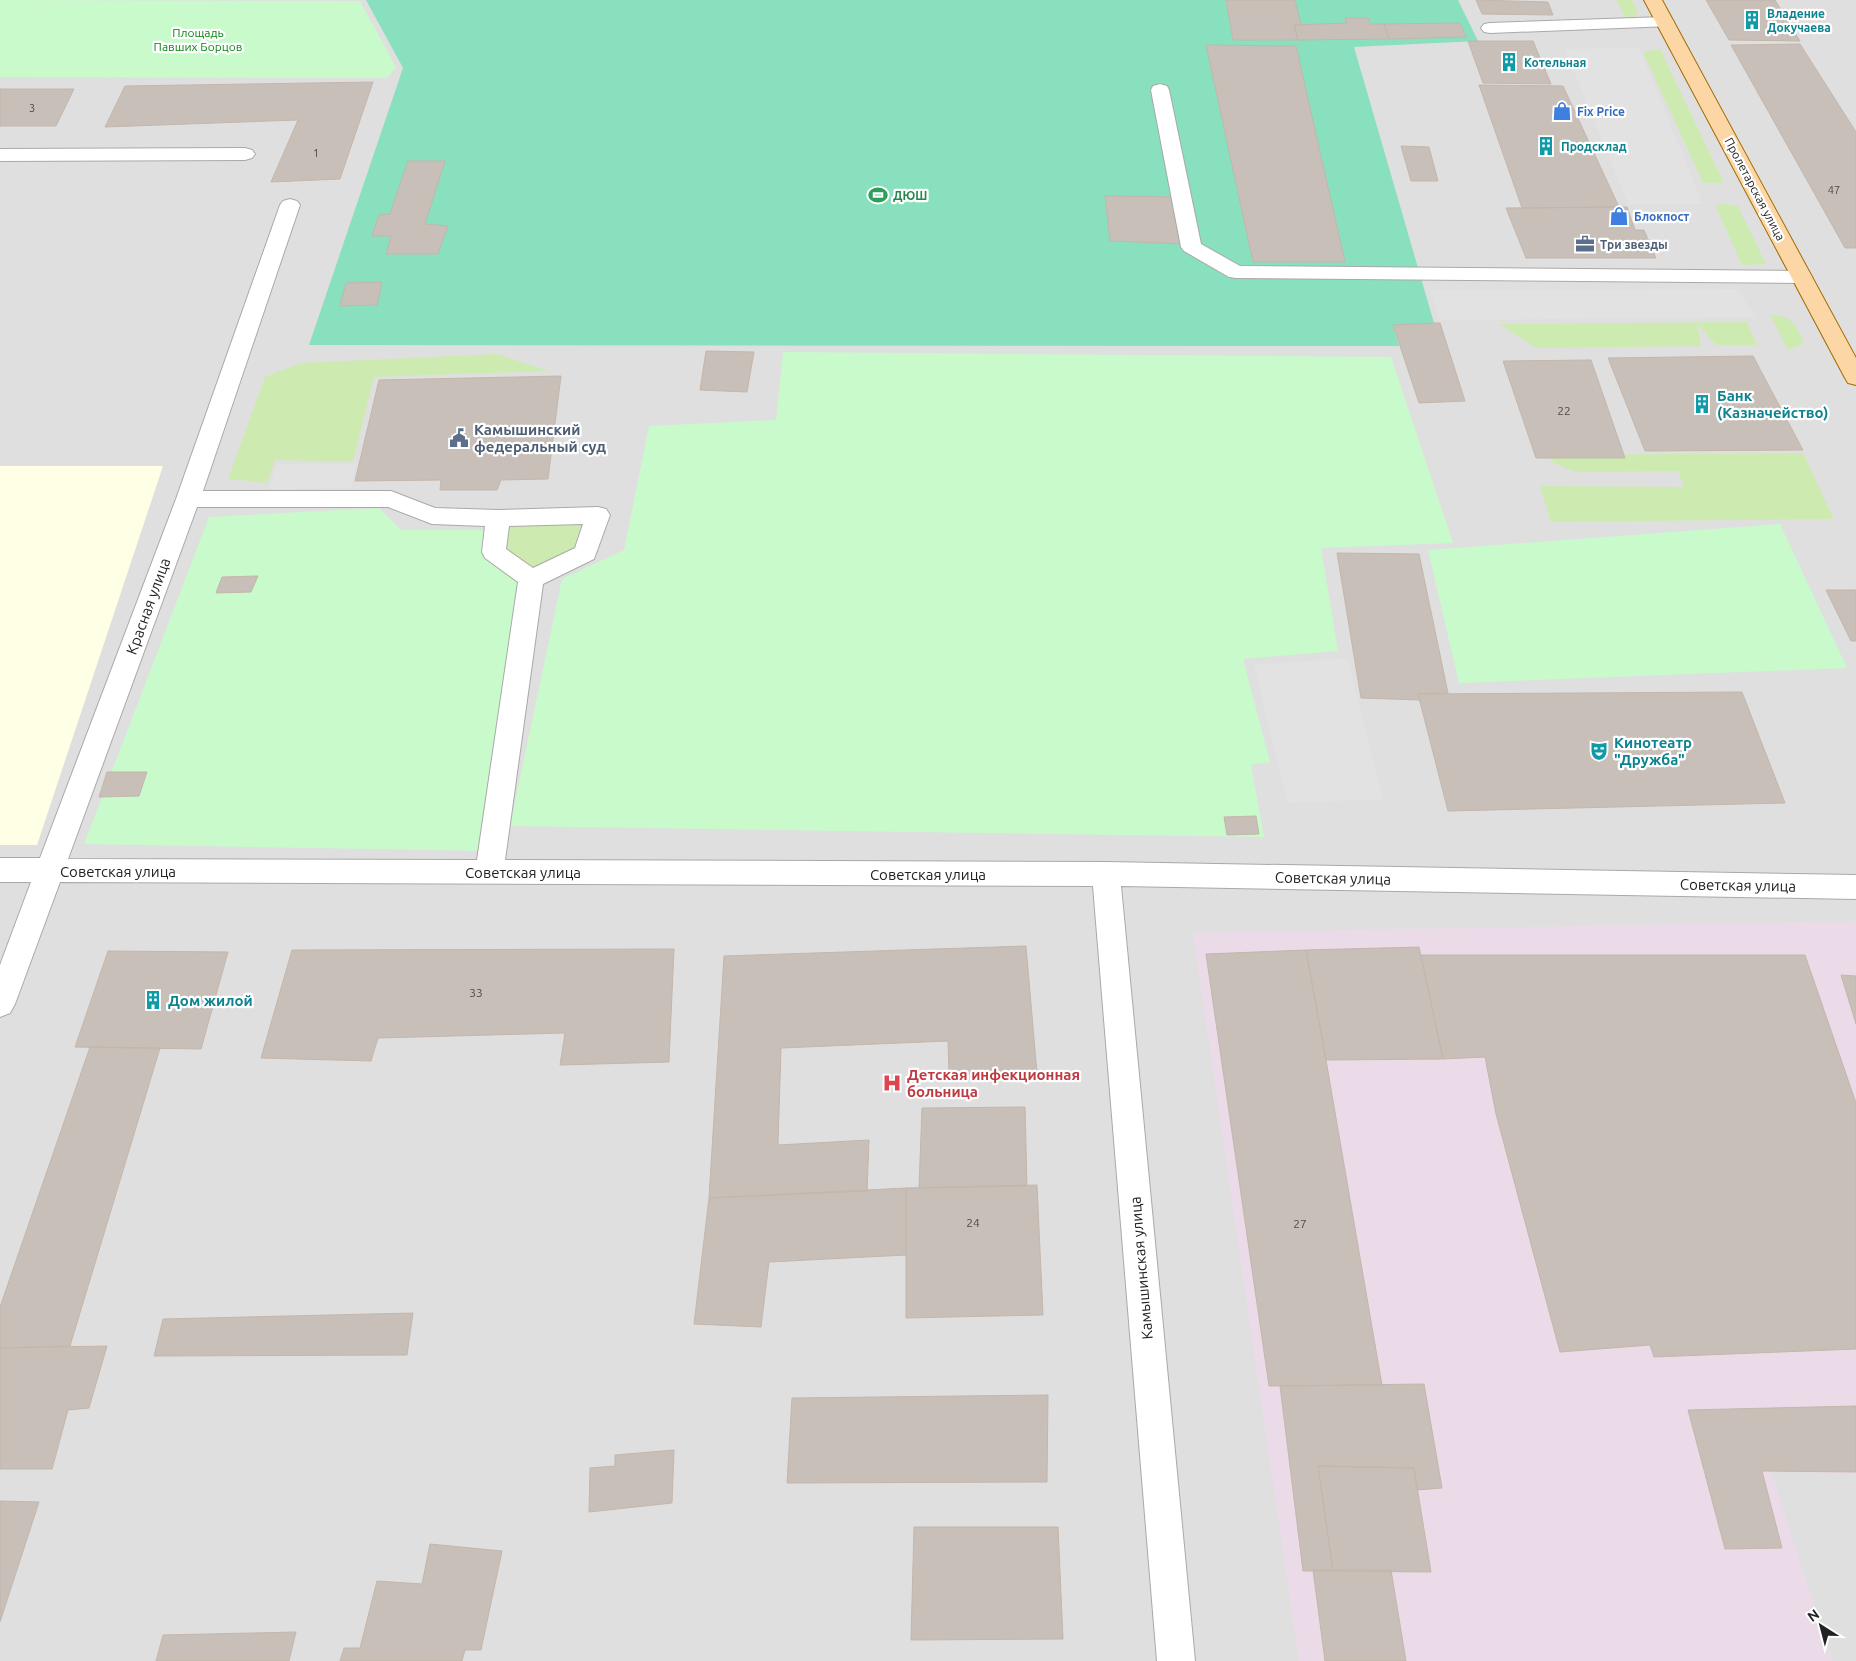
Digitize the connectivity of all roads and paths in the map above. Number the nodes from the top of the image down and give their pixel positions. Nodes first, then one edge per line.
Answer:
1 (1653, 0) edge
2 (1665, 22) junction
3 (1490, 28) dead end
4 (1160, 90) dead end
5 (245, 154) dead end
6 (0, 155) edge
7 (290, 205) dead end
8 (1802, 276) junction
9 (1856, 378) edge
10 (188, 500) junction
11 (498, 518) junction
12 (531, 579) junction
13 (0, 870) edge
14 (50, 870) junction
15 (489, 872) junction
16 (1106, 874) junction
17 (1856, 888) edge
18 (0, 1004) edge
19 (1176, 1661) edge

1 - 2 main road, Пролетарская улица
2 - 3 street
2 - 8 main road, Пролетарская улица
4 - 8 street
5 - 6 street
7 - 10 street, Красная улица
8 - 9 main road, Пролетарская улица
10 - 11 street
10 - 14 street, Красная улица
11 - 12 street
11 - 12 street
12 - 15 street
13 - 14 street, Советская улица
14 - 15 street, Советская улица
14 - 18 street, Красная улица
15 - 16 street, Советская улица
16 - 17 street, Советская улица
16 - 19 street, Камышинская улица

